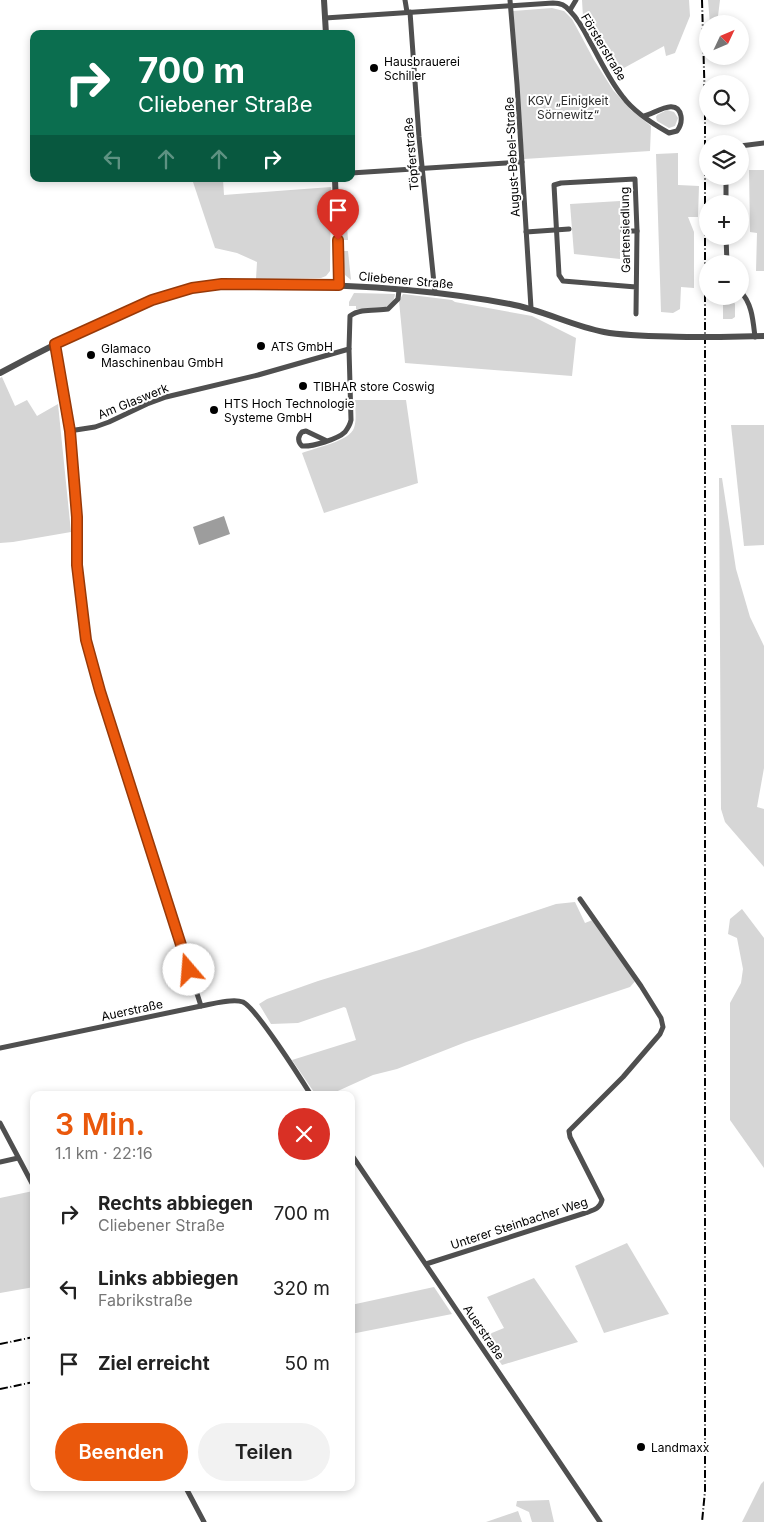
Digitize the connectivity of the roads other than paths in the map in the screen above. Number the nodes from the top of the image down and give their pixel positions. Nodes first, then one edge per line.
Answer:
1 (324, 0) edge
2 (406, 0) edge
3 (576, 0) edge
4 (510, 3) edge
5 (570, 10) junction
6 (409, 12) junction
7 (325, 18) junction
8 (326, 30) edge
9 (644, 116) junction
10 (764, 143) edge
11 (749, 145) edge
12 (522, 162) junction
13 (422, 169) junction
14 (355, 173) edge
15 (335, 182) edge
16 (569, 229) dead end
17 (556, 230) junction
18 (623, 231) dead end
19 (637, 231) junction
20 (526, 232) junction
21 (339, 285) junction
22 (636, 287) junction
23 (399, 290) junction
24 (435, 293) junction
25 (749, 305) edge
26 (531, 308) junction
27 (636, 314) dead end
28 (764, 336) edge
29 (755, 337) junction
30 (55, 344) junction
31 (349, 349) junction
32 (0, 373) edge
33 (70, 431) junction
34 (327, 440) junction
35 (580, 899) dead end
36 (201, 1006) junction
37 (0, 1048) edge
38 (309, 1091) edge
39 (0, 1123) edge
40 (18, 1158) junction
41 (355, 1160) edge
42 (0, 1162) edge
43 (30, 1179) edge
44 (426, 1264) junction
45 (188, 1491) edge
46 (204, 1522) edge
47 (600, 1522) edge

1 - 7 street
2 - 6 street
3 - 5 street
4 - 5 street, Försterstraße
4 - 6 street, Försterstraße
4 - 12 street, August-Bebel-Straße
5 - 9 street, Försterstraße
6 - 7 street, Försterstraße
6 - 13 street, Töpferstraße
7 - 8 street
9 - 9 street, Försterstraße
10 - 11 street
12 - 13 street
12 - 20 street, August-Bebel-Straße
13 - 14 street
13 - 24 street, Töpferstraße
15 - 21 street
16 - 17 street
17 - 19 street, Gartensiedlung
17 - 20 street
17 - 22 street, Gartensiedlung
18 - 19 street
19 - 22 street, Gartensiedlung
20 - 26 street, August-Bebel-Straße
21 - 23 street, Cliebener Straße
21 - 30 street, Cliebener Straße
22 - 27 street, Gartensiedlung
23 - 24 street, Cliebener Straße
23 - 31 street
24 - 26 street, Cliebener Straße
25 - 29 street
26 - 29 street, Cliebener Straße, bridge
28 - 29 street, Cliebener Straße
30 - 32 street, Cliebener Straße
30 - 33 street
31 - 33 street, Am Glaswerk
31 - 34 street
33 - 36 street
34 - 34 street
35 - 44 street, Unterer Steinbacher Weg
36 - 37 street, Auerstraße
36 - 38 street, Auerstraße
39 - 40 street
40 - 42 street
40 - 43 street
41 - 44 street, Auerstraße
44 - 47 street, Auerstraße
45 - 46 street

